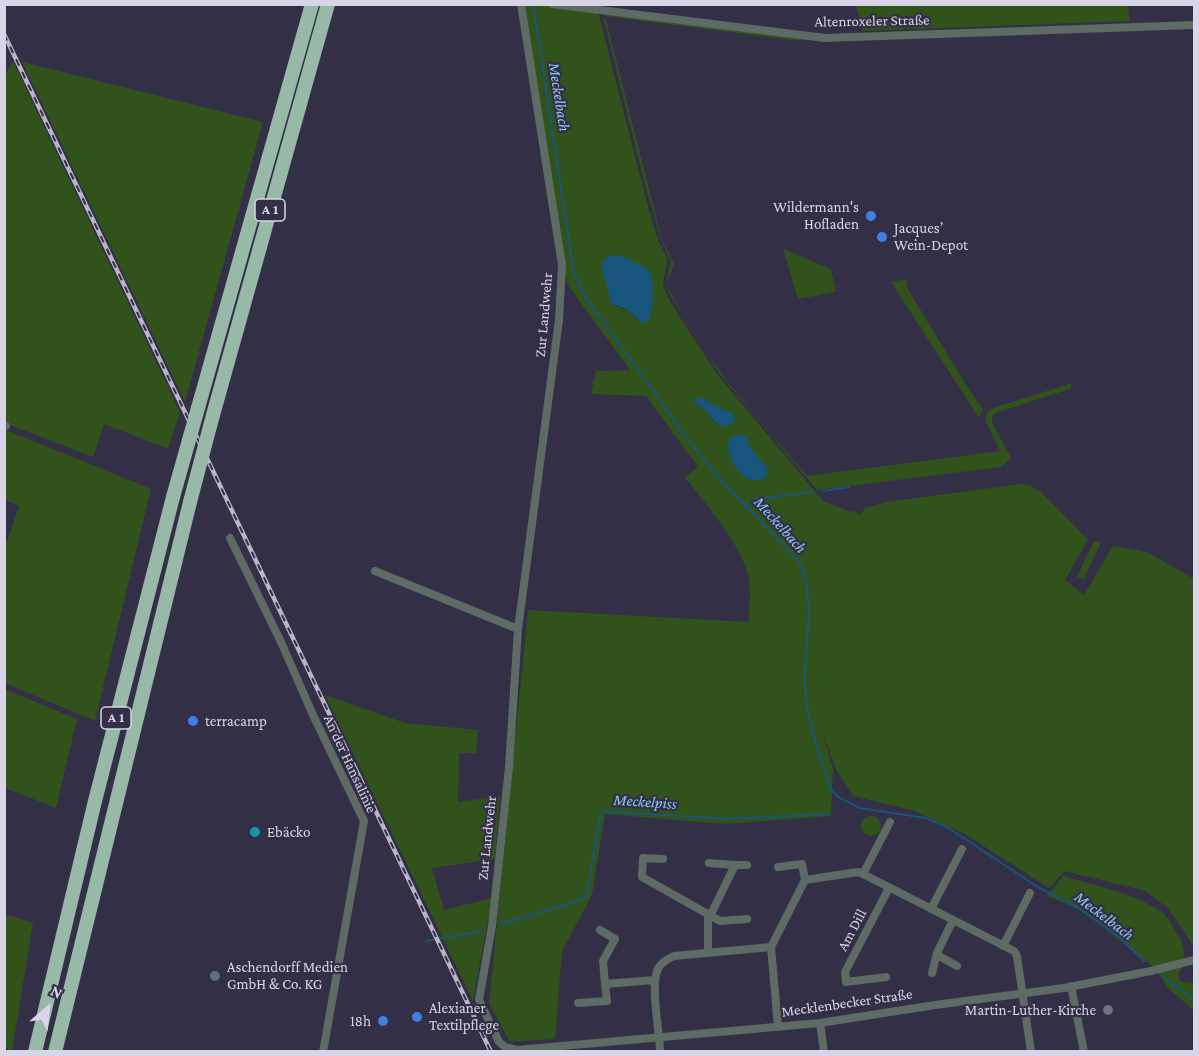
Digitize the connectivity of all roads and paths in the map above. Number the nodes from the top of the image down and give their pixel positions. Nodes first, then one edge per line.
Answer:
1 (312, 4) edge
2 (328, 4) edge
3 (521, 4) edge
4 (552, 4) edge
5 (1194, 25) edge
6 (230, 538) dead end
7 (375, 571) dead end
8 (518, 629) junction
9 (890, 822) dead end
10 (962, 849) dead end
11 (663, 859) dead end
12 (709, 863) dead end
13 (735, 864) junction
14 (747, 865) dead end
15 (778, 867) dead end
16 (863, 874) junction
17 (805, 880) junction
18 (889, 888) junction
19 (1030, 892) dead end
20 (931, 909) junction
21 (708, 914) junction
22 (747, 919) dead end
23 (953, 920) junction
24 (600, 930) dead end
25 (1003, 946) junction
26 (771, 947) junction
27 (708, 953) junction
28 (937, 953) junction
29 (1194, 960) edge
30 (957, 966) dead end
31 (932, 973) dead end
32 (886, 977) dead end
33 (654, 980) junction
34 (605, 984) junction
35 (1071, 986) junction
36 (1023, 994) junction
37 (578, 1003) dead end
38 (820, 1023) junction
39 (778, 1027) junction
40 (659, 1036) junction
41 (501, 1044) joint
42 (34, 1052) edge
43 (55, 1052) edge
44 (323, 1052) edge
45 (660, 1052) edge
46 (824, 1052) edge
47 (1031, 1052) edge
48 (1084, 1052) edge

1 - 42 highway, A 1, bridge
2 - 43 highway, A 1, bridge
3 - 8 street, Zur Landwehr
4 - 5 street, Altenroxeler Straße
6 - 44 street, An der Hansalinie
7 - 8 street
8 - 41 street, Zur Landwehr
9 - 16 street
10 - 20 street
11 - 21 street
12 - 13 street
13 - 14 street
13 - 21 street
15 - 17 street
16 - 17 street
16 - 18 street
17 - 26 street
18 - 20 street
18 - 32 street, Am Dill
19 - 25 street
20 - 23 street
21 - 22 street
21 - 27 street
23 - 25 street
23 - 28 street
24 - 34 street
25 - 36 street
26 - 27 street
26 - 39 street
27 - 33 street
28 - 30 street
28 - 31 street
29 - 35 street, Mecklenbecker Straße
33 - 34 street
33 - 40 street
34 - 37 street
35 - 36 street, Mecklenbecker Straße
35 - 48 street
36 - 38 street, Mecklenbecker Straße
36 - 47 street
38 - 39 street, Mecklenbecker Straße
38 - 46 street
39 - 40 street, Mecklenbecker Straße
40 - 41 street, Mecklenbecker Straße
40 - 45 street

